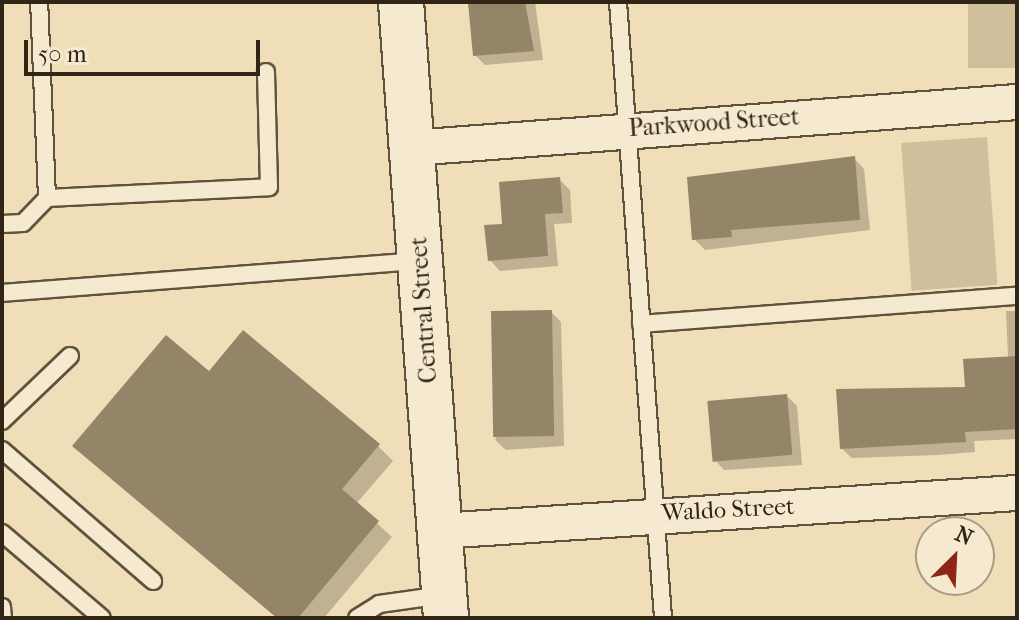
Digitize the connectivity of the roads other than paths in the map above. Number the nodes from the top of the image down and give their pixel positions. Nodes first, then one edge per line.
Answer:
1 (39, 2) edge
2 (401, 2) edge
3 (618, 2) edge
4 (266, 72) dead end
5 (1017, 102) edge
6 (627, 129) junction
7 (412, 148) junction
8 (47, 198) junction
9 (2, 224) edge
10 (420, 261) junction
11 (2, 293) edge
12 (1017, 296) edge
13 (641, 324) junction
14 (70, 356) dead end
15 (2, 421) edge
16 (2, 450) edge
17 (1017, 493) edge
18 (655, 513) junction
19 (440, 531) junction
20 (2, 533) edge
21 (153, 581) dead end
22 (445, 606) edge
23 (2, 607) edge
24 (3, 618) edge
25 (102, 618) edge
26 (357, 618) edge
27 (663, 618) edge

1 - 8 lane
2 - 7 street, Central Street
3 - 6 lane
4 - 8 lane
5 - 6 street, Parkwood Street
6 - 7 street, Parkwood Street
6 - 13 lane
7 - 10 street, Central Street
8 - 9 lane
10 - 11 lane
10 - 19 street, Central Street
12 - 13 lane
13 - 18 lane
14 - 15 lane
16 - 21 lane
17 - 18 street, Waldo Street
18 - 19 street, Waldo Street
18 - 27 lane
19 - 22 street, Central Street
20 - 25 lane
22 - 26 lane
23 - 24 lane

